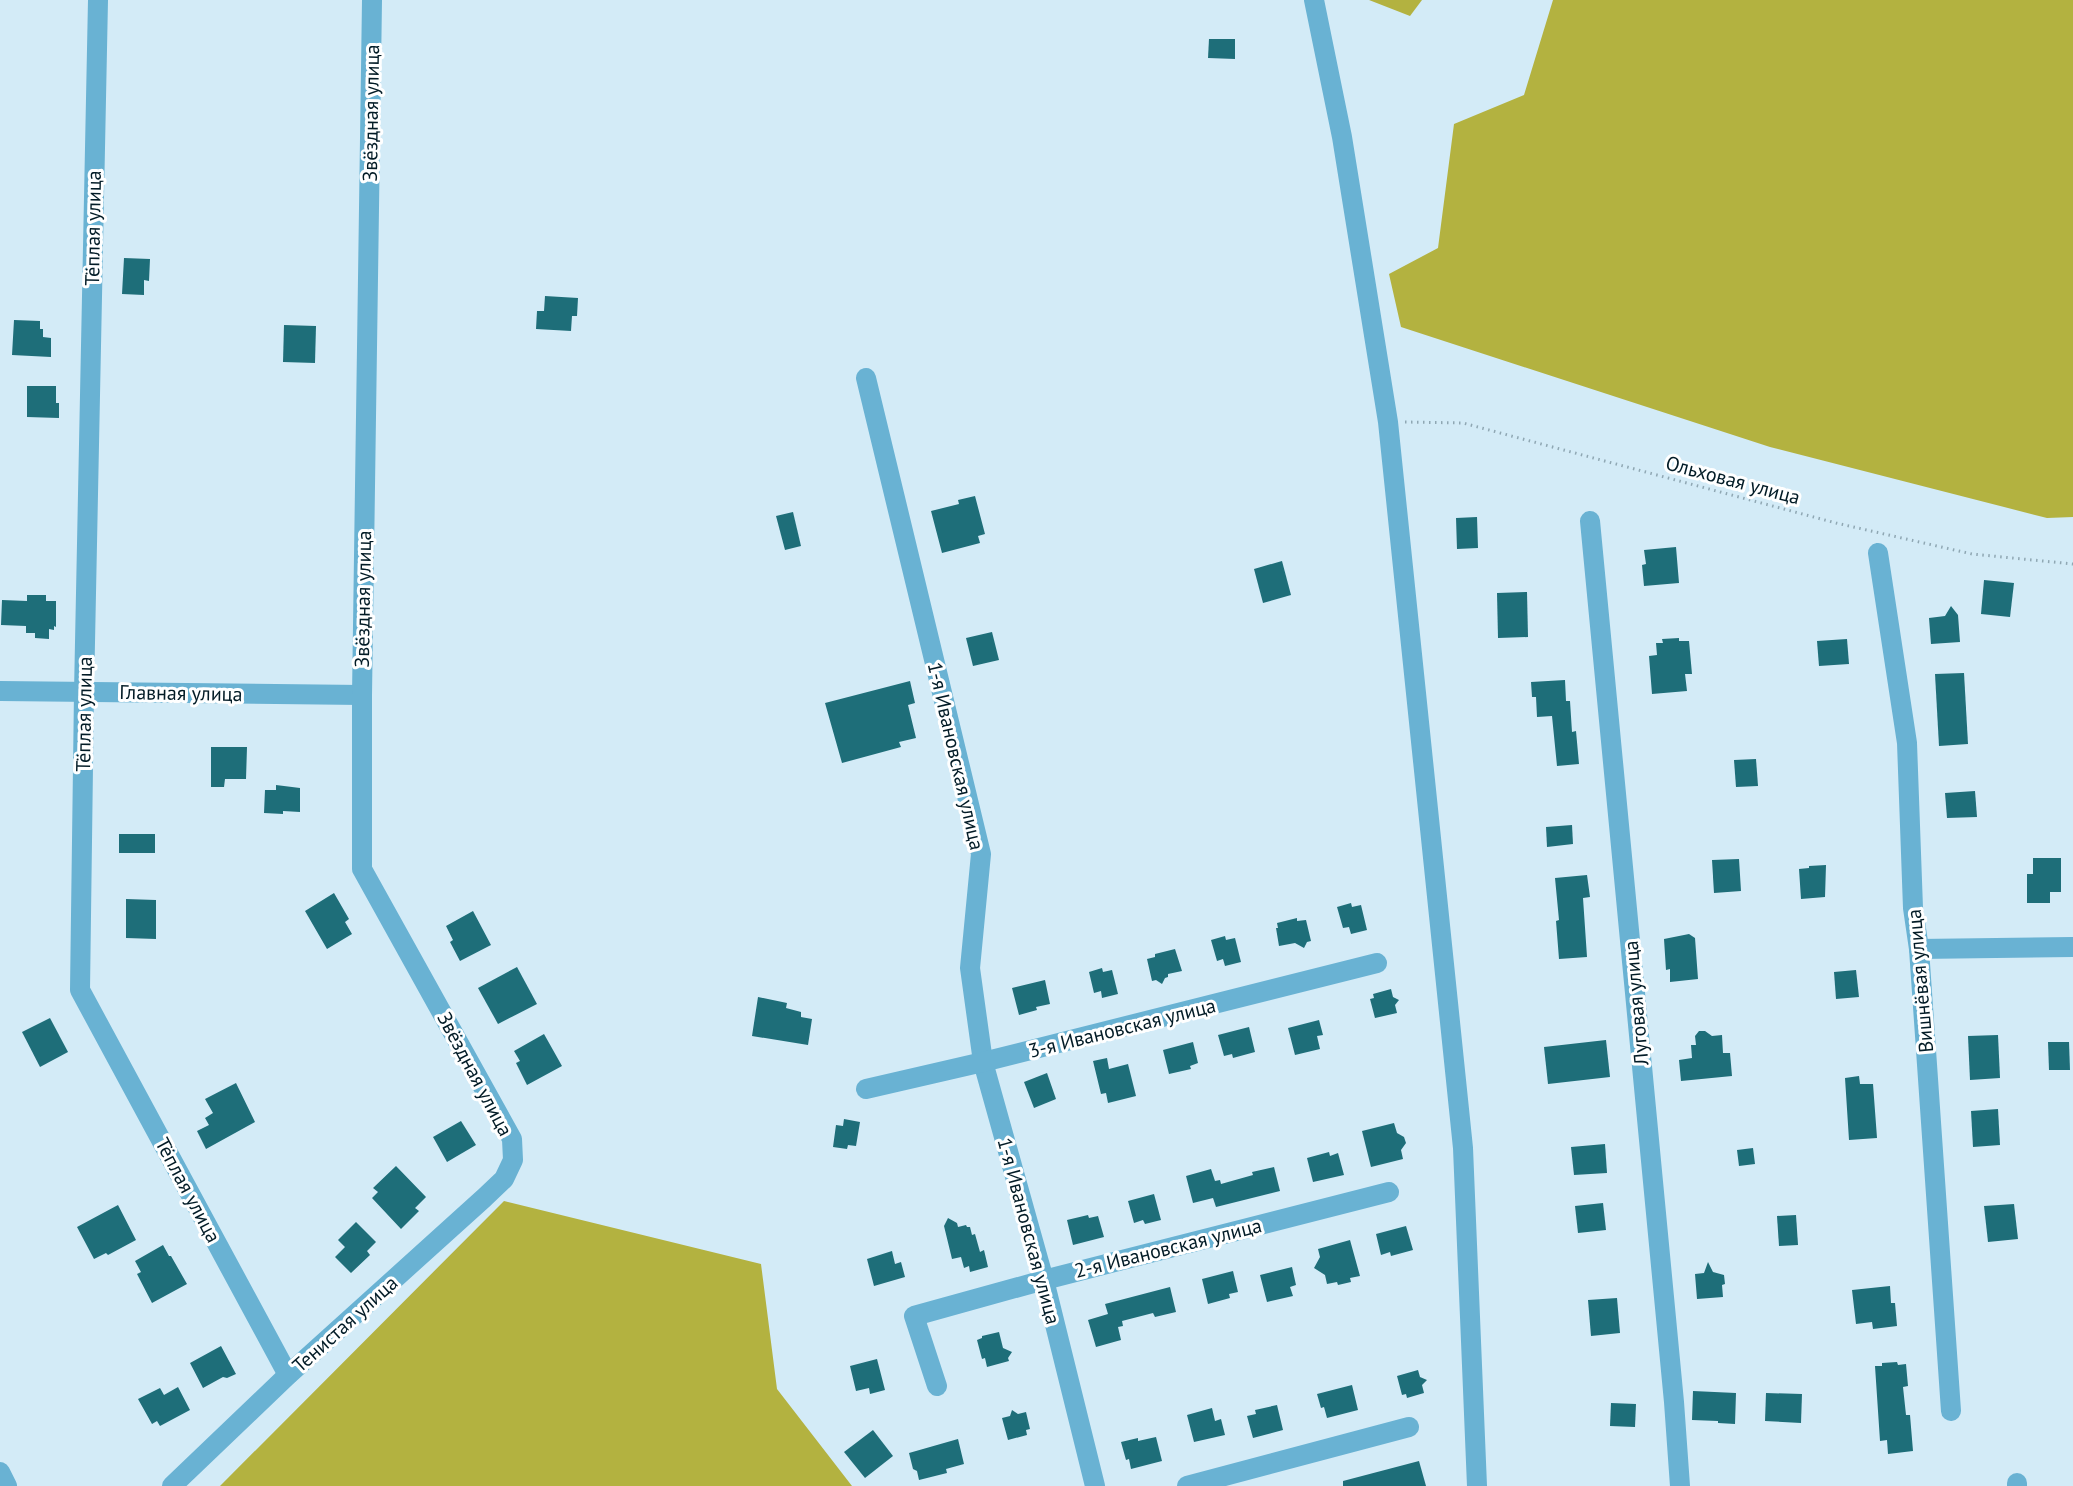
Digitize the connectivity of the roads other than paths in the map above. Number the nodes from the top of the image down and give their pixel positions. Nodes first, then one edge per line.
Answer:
1 (98, 0) edge
2 (372, 0) edge
3 (1314, 0) edge
4 (866, 378) dead end
5 (1590, 521) dead end
6 (1878, 553) dead end
7 (0, 691) edge
8 (84, 692) junction
9 (362, 695) junction
10 (2073, 947) edge
11 (1919, 949) junction
12 (1377, 963) dead end
13 (983, 1062) junction
14 (866, 1089) dead end
15 (513, 1160) joint
16 (1389, 1192) dead end
17 (1044, 1280) junction
18 (288, 1375) junction
19 (937, 1386) dead end
20 (1952, 1411) dead end
21 (1409, 1427) dead end
22 (0, 1472) edge
23 (8, 1486) edge
24 (172, 1486) edge
25 (1095, 1486) edge
26 (1187, 1486) edge
27 (1477, 1486) edge
28 (1680, 1486) edge

1 - 8 street, Тёплая улица
2 - 9 street, Звёздная улица
3 - 27 street
4 - 13 street, 1-я Ивановская улица
5 - 28 street, Луговая улица
6 - 11 street, Вишнёвая улица
7 - 8 street, Главная улица
8 - 9 street, Главная улица
8 - 18 street, Тёплая улица
9 - 15 street, Звёздная улица
10 - 11 street
11 - 20 street, Вишнёвая улица
12 - 13 street, 3-я Ивановская улица
13 - 14 street, 3-я Ивановская улица
13 - 17 street, 1-я Ивановская улица
15 - 18 street, Тенистая улица
16 - 17 street, 2-я Ивановская улица
17 - 19 street, 2-я Ивановская улица
17 - 25 street, 1-я Ивановская улица
18 - 24 street, Тенистая улица
21 - 26 street
22 - 23 street

